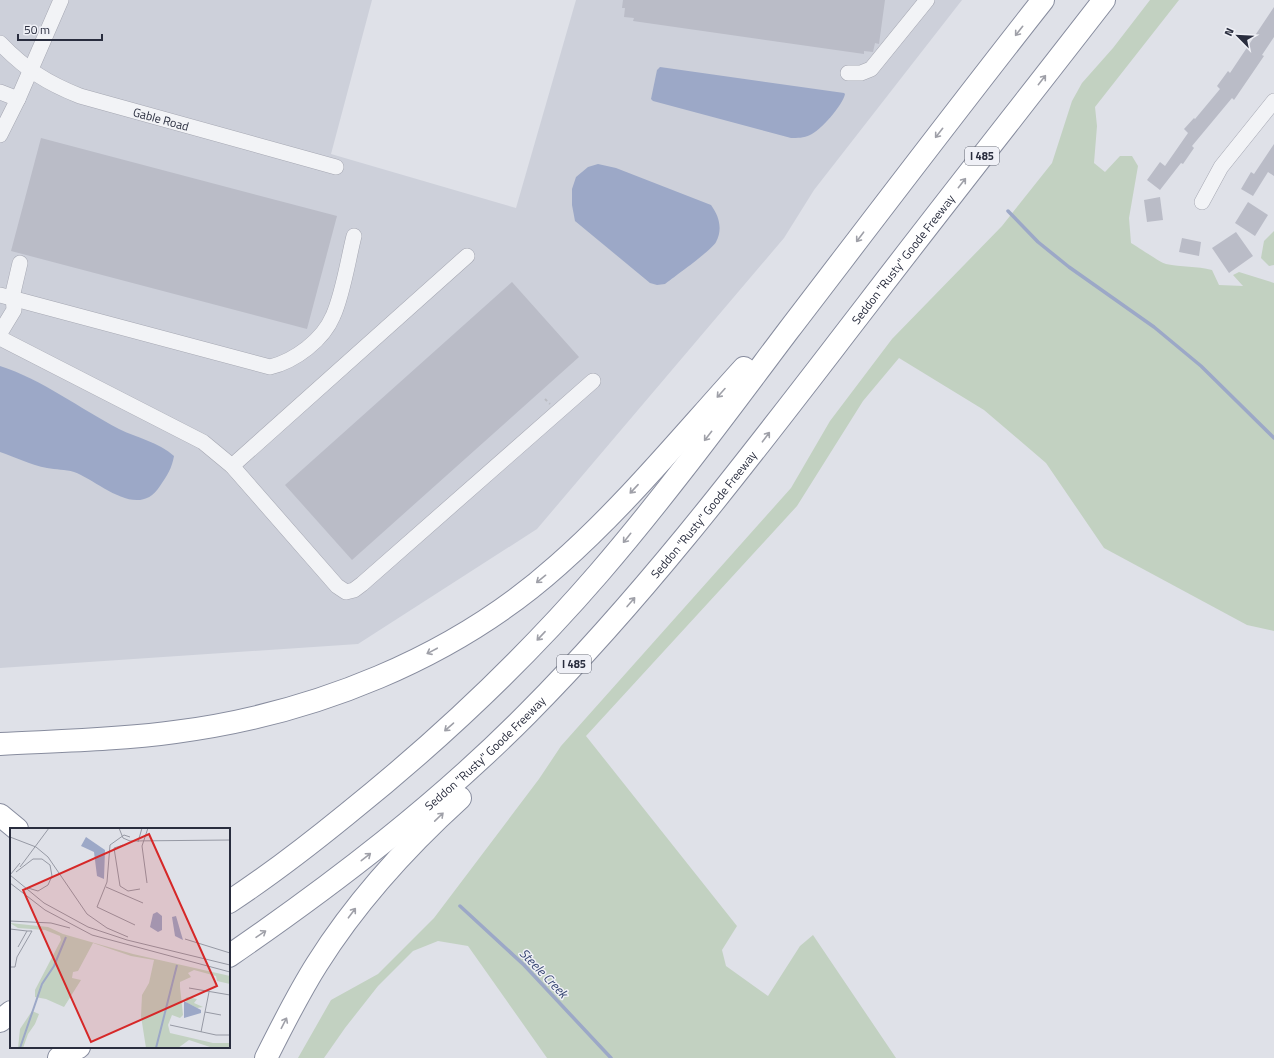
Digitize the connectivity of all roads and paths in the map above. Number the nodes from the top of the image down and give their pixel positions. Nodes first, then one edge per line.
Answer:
1 (61, 0) edge
2 (928, 0) edge
3 (1043, 0) edge
4 (1104, 0) edge
5 (0, 43) edge
6 (31, 71) junction
7 (848, 73) dead end
8 (0, 92) edge
9 (18, 99) junction
10 (1274, 101) edge
11 (0, 135) edge
12 (336, 168) dead end
13 (1202, 202) dead end
14 (354, 236) dead end
15 (467, 256) dead end
16 (842, 261) junction
17 (20, 263) dead end
18 (7, 297) edge
19 (0, 333) edge
20 (0, 338) edge
21 (593, 381) dead end
22 (232, 466) junction
23 (608, 628) junction
24 (0, 744) edge
25 (0, 815) edge
26 (16, 828) edge
27 (230, 901) edge
28 (230, 955) edge
29 (10, 1013) edge
30 (0, 1021) edge
31 (10, 1032) edge
32 (0, 1037) edge
33 (77, 1048) edge
34 (58, 1058) edge
35 (266, 1058) edge

1 - 6 street
2 - 7 street
3 -> 16 highway
23 -> 4 highway, Seddon "Rusty" Goode Freeway / I 485
5 - 6 street, Gable Road
6 - 9 street
6 - 12 street, Gable Road
8 - 9 street
9 - 11 street
10 - 13 street
14 - 18 street
15 - 22 street
16 -> 24 highway
16 -> 27 highway
17 - 18 street
18 - 19 street
20 - 22 street
21 - 22 street
28 -> 23 highway, Seddon "Rusty" Goode Freeway / I 485
35 -> 23 highway
25 - 26 highway
29 - 30 highway
31 - 32 highway
33 - 34 highway

